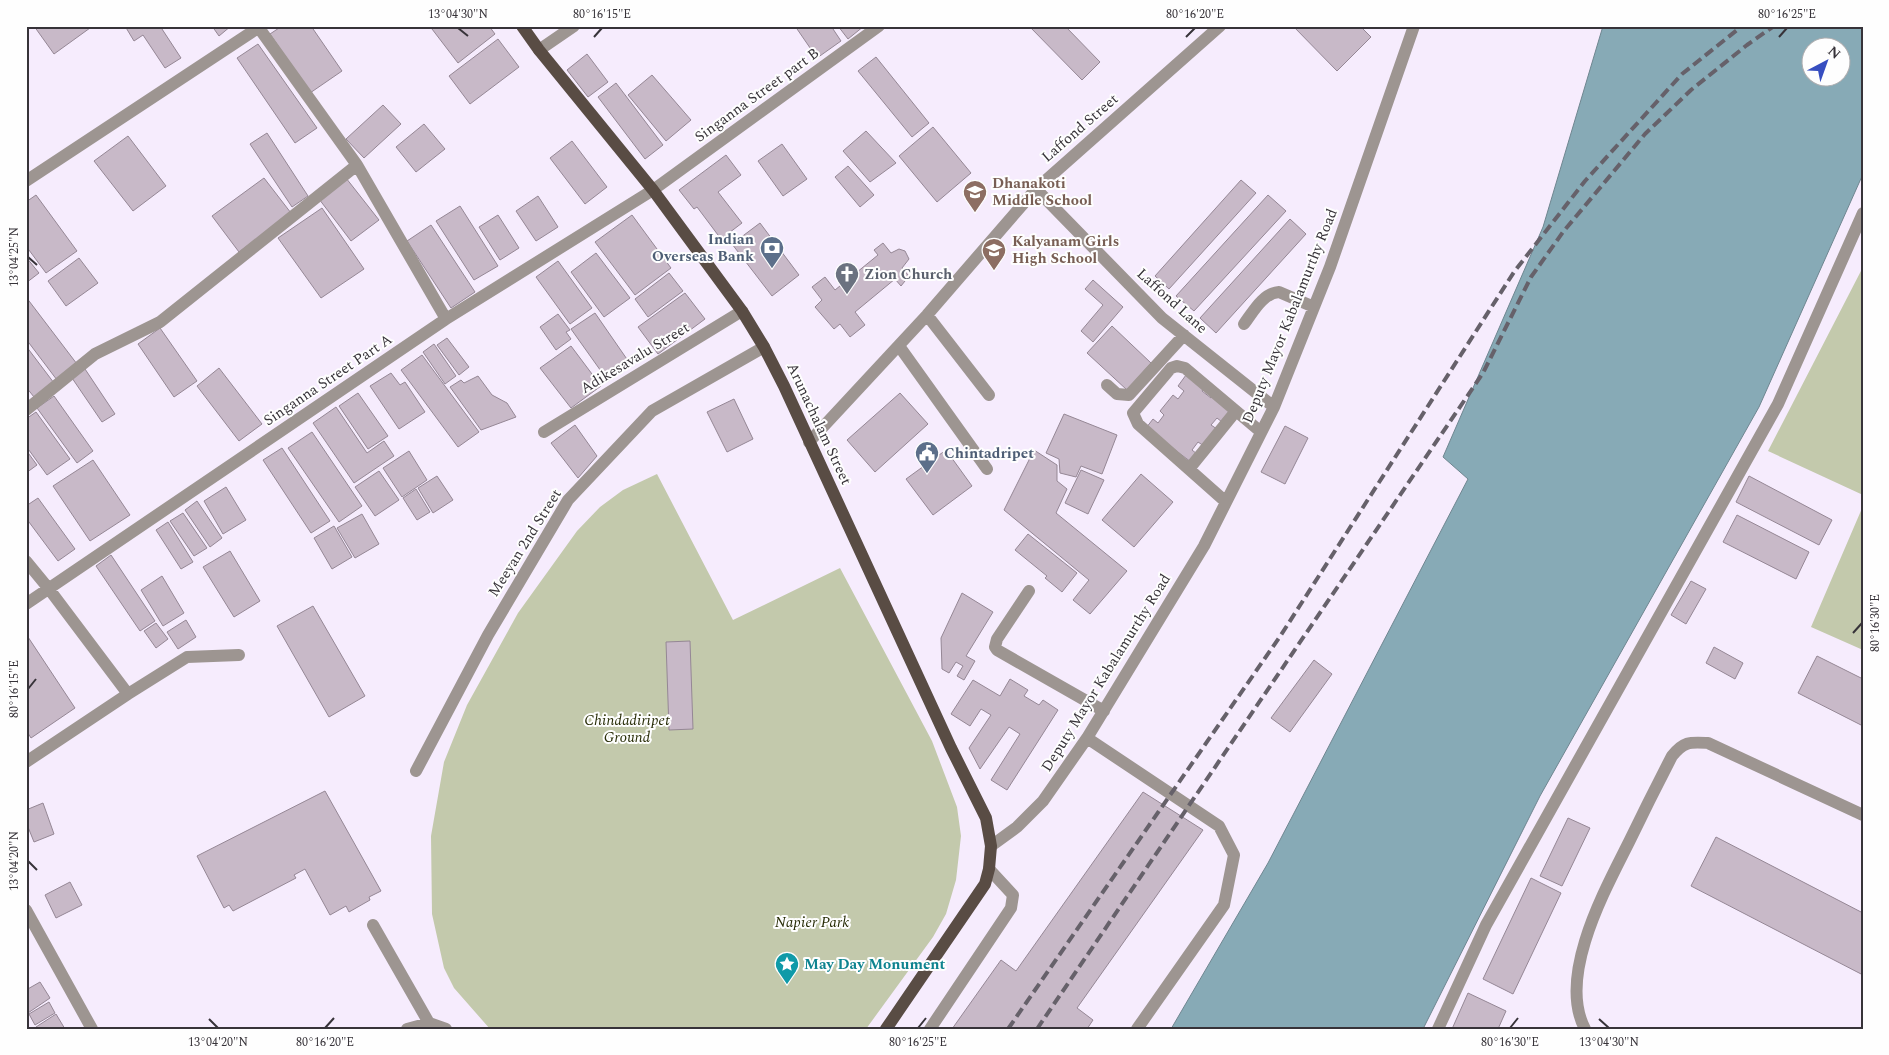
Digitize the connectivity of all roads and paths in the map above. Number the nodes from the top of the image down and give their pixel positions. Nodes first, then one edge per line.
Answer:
1 (522, 26) edge
2 (574, 26) edge
3 (879, 26) edge
4 (1220, 26) edge
5 (1414, 26) edge
6 (260, 27) edge
7 (539, 50) junction
8 (357, 165) junction
9 (26, 182) edge
10 (1036, 189) junction
11 (653, 190) junction
12 (1863, 213) edge
13 (1314, 307) junction
14 (742, 311) junction
15 (927, 315) junction
16 (446, 319) junction
17 (1244, 324) dead end
18 (1184, 335) junction
19 (899, 346) junction
20 (764, 347) junction
21 (1107, 385) dead end
22 (989, 395) dead end
23 (1274, 407) junction
24 (26, 410) edge
25 (1236, 411) junction
26 (544, 432) dead end
27 (1261, 432) junction
28 (809, 442) junction
29 (987, 469) dead end
30 (1189, 469) junction
31 (1226, 502) junction
32 (26, 561) edge
33 (49, 588) junction
34 (1029, 591) dead end
35 (26, 604) edge
36 (238, 655) dead end
37 (128, 694) junction
38 (1104, 711) junction
39 (1087, 738) junction
40 (26, 762) edge
41 (416, 771) dead end
42 (1863, 815) edge
43 (992, 846) junction
44 (989, 869) junction
45 (26, 910) edge
46 (373, 925) dead end
47 (429, 1024) junction
48 (92, 1029) edge
49 (407, 1029) edge
50 (446, 1029) edge
51 (886, 1029) edge
52 (930, 1029) edge
53 (1137, 1029) edge
54 (1438, 1029) edge
55 (1585, 1029) edge

1 - 7 main road, Arunachalam Street
2 - 7 street
3 - 11 street, Singanna Street part B
4 - 10 street, Laffond Street
5 - 13 street, Deputy Mayor Kabalamurthy Road
6 - 8 street
6 - 9 street
7 - 11 main road, Arunachalam Street
8 - 16 street
8 - 24 street
10 - 15 street, Laffond Street
10 - 18 street, Laffond Lane
11 - 14 main road, Arunachalam Street
11 - 16 street, Singanna Street Part A
12 - 54 street
13 - 17 street
13 - 23 street, Deputy Mayor Kabalamurthy Road
14 - 20 main road, Arunachalam Street
14 - 26 street, Adikesavalu Street
15 - 19 street, Laffond Street
15 - 22 street
16 - 33 street, Singanna Street Part A
18 - 21 street
18 - 23 street, Laffond Lane
19 - 28 street, Laffond Street
19 - 29 street
20 - 28 main road, Arunachalam Street
20 - 41 street, Meeyan 2nd Street
23 - 27 street, Deputy Mayor Kabalamurthy Road
25 - 27 street
25 - 30 street
25 - 30 street
27 - 31 street, Deputy Mayor Kabalamurthy Road
28 - 43 main road, Arunachalam Street
30 - 31 street
31 - 38 street, Deputy Mayor Kabalamurthy Road
32 - 33 street
33 - 35 street, Singanna Street Part A
33 - 37 street
34 - 38 street
36 - 37 street
37 - 40 street
38 - 39 street, Deputy Mayor Kabalamurthy Road
39 - 43 street, Deputy Mayor Kabalamurthy Road
39 - 53 street
42 - 55 street
43 - 44 main road, Arunachalam Street
44 - 51 main road, Arunachalam Street
44 - 52 street
45 - 48 street
46 - 47 street
47 - 49 street
47 - 50 street

